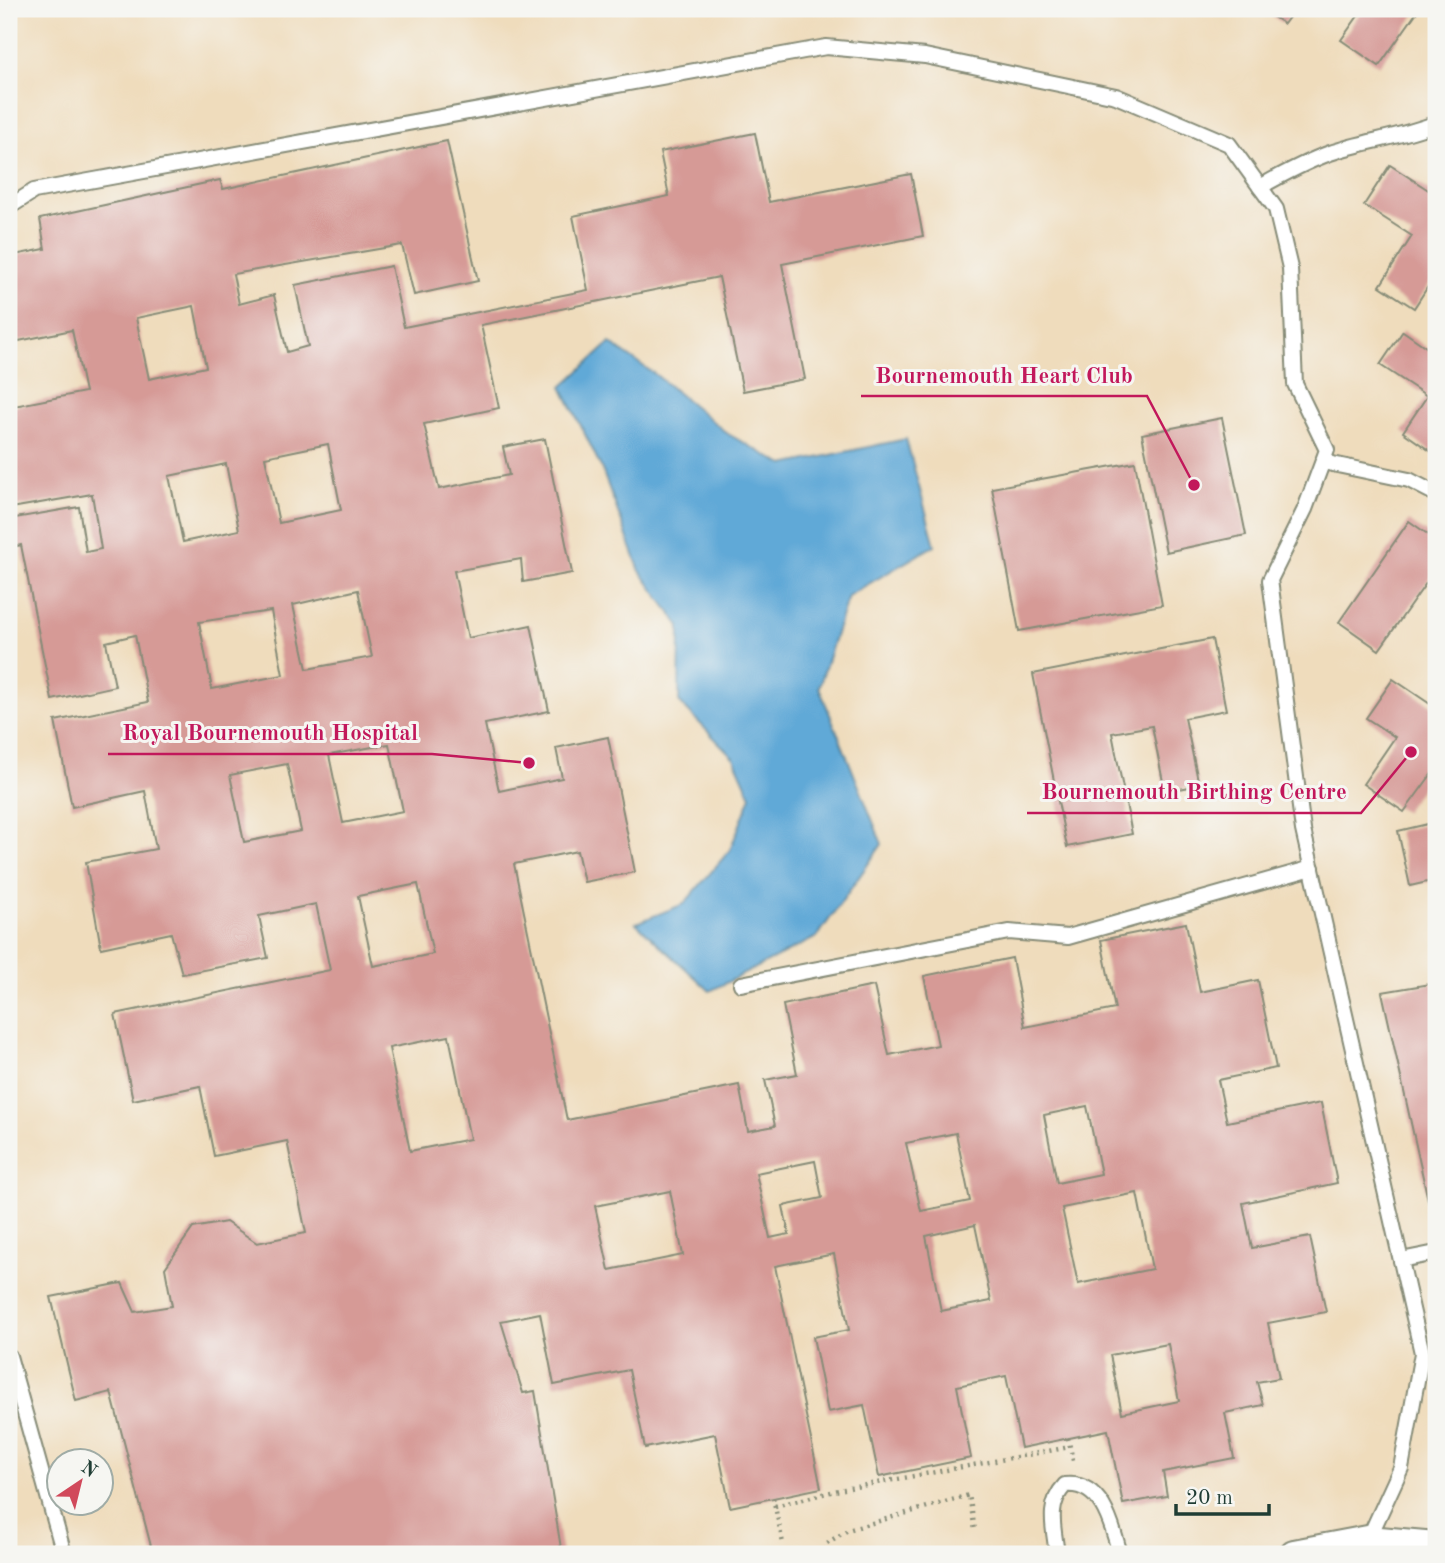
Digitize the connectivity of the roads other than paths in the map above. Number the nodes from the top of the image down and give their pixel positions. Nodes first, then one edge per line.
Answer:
1 (1436, 122) edge
2 (1260, 187) junction
3 (9, 206) edge
4 (1323, 462) junction
5 (1436, 494) edge
6 (1312, 868) junction
7 (741, 984) dead end
8 (1436, 1253) edge
9 (1401, 1260) junction
10 (9, 1356) edge
11 (1368, 1540) junction
12 (1436, 1546) edge
13 (64, 1554) edge
14 (1057, 1554) edge
15 (1120, 1554) edge
16 (1294, 1554) edge

1 - 2 lane
2 - 3 lane
2 - 4 lane
4 - 5 lane
4 - 6 lane
6 - 7 lane
6 - 9 lane
8 - 9 lane
9 - 11 lane
10 - 13 lane
11 - 12 street
11 - 16 street
14 - 15 lane

